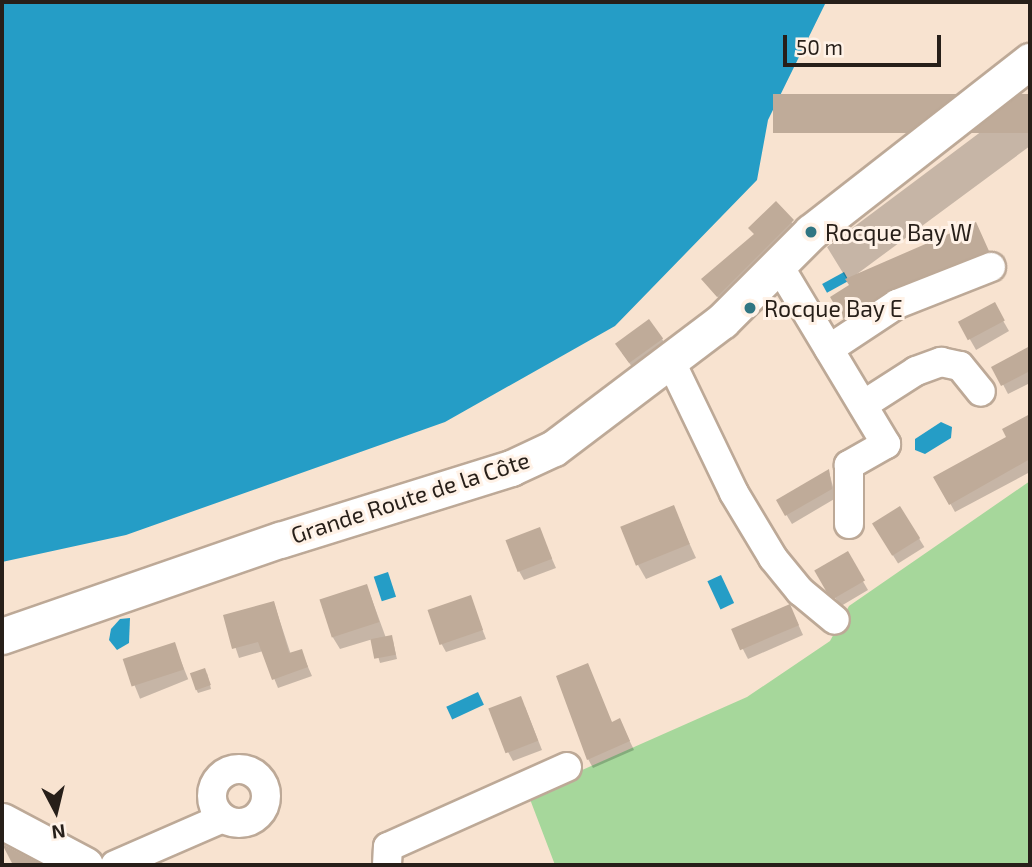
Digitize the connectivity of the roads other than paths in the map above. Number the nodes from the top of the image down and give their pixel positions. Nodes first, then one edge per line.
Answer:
1 (1030, 61) edge
2 (779, 266) junction
3 (991, 267) dead end
4 (830, 349) junction
5 (671, 362) junction
6 (981, 393) dead end
7 (863, 405) junction
8 (849, 524) dead end
9 (835, 620) dead end
10 (2, 636) edge
11 (567, 767) dead end
12 (223, 818) dead end
13 (2, 821) edge
14 (85, 865) edge
15 (115, 865) edge
16 (387, 865) edge

1 - 2 main road, Grande Route de la Côte
2 - 4 lane
2 - 5 main road, Grande Route de la Côte
3 - 4 lane
4 - 7 lane
5 - 9 lane
5 - 10 main road, Grande Route de la Côte
6 - 7 lane
7 - 8 lane
11 - 16 lane
12 - 15 lane
13 - 14 main road

